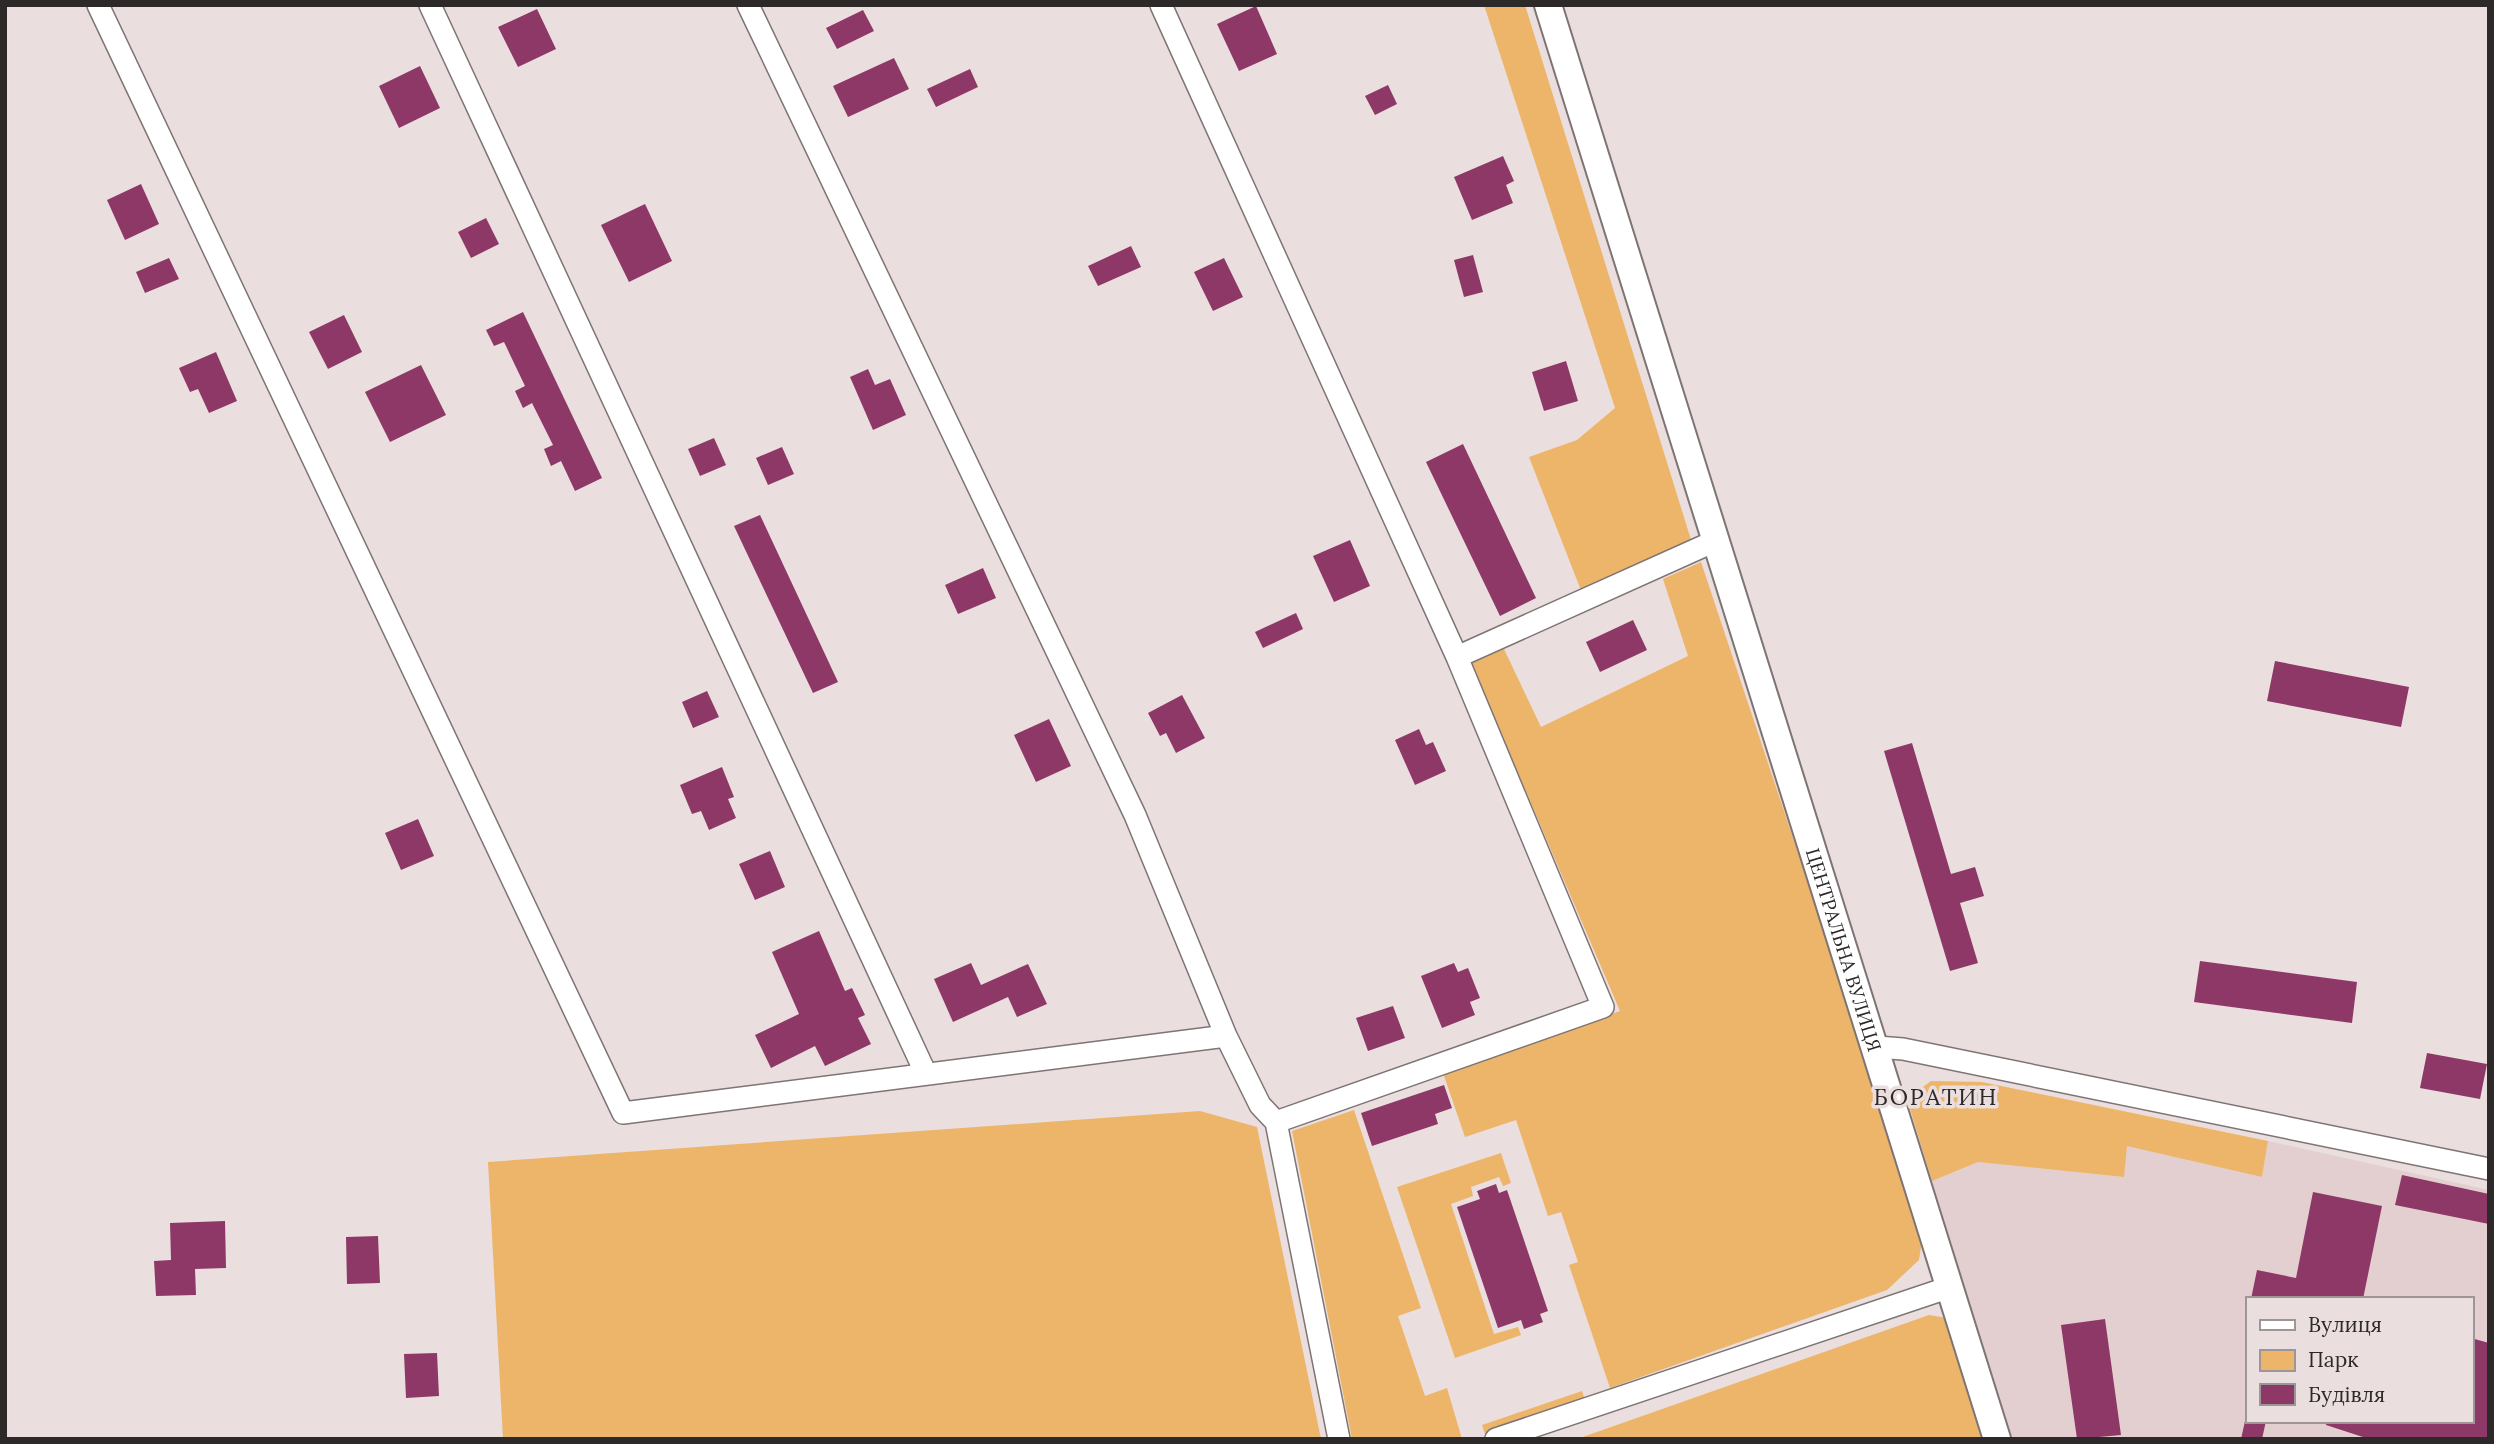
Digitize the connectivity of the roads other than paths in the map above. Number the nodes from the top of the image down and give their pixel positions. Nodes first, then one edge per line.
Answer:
1 (98, 5) edge
2 (430, 5) edge
3 (748, 5) edge
4 (1161, 5) edge
5 (1548, 5) edge
6 (1715, 541) junction
7 (1457, 657) junction
8 (1226, 1036) junction
9 (1877, 1047) junction
10 (926, 1074) junction
11 (1276, 1122) junction
12 (2489, 1169) edge
13 (1950, 1287) junction
14 (1339, 1439) edge
15 (1496, 1439) edge
16 (1997, 1439) edge

1 - 10 street
2 - 10 street
3 - 8 street
4 - 7 street
5 - 6 street, ЦЕНТРАЛЬНА ВУЛИЦЯ
6 - 7 street
6 - 9 street, ЦЕНТРАЛЬНА ВУЛИЦЯ
7 - 11 street
8 - 10 street
8 - 11 street
9 - 12 street
9 - 13 street, ЦЕНТРАЛЬНА ВУЛИЦЯ
11 - 14 street
13 - 15 street
13 - 16 street, ЦЕНТРАЛЬНА ВУЛИЦЯ

